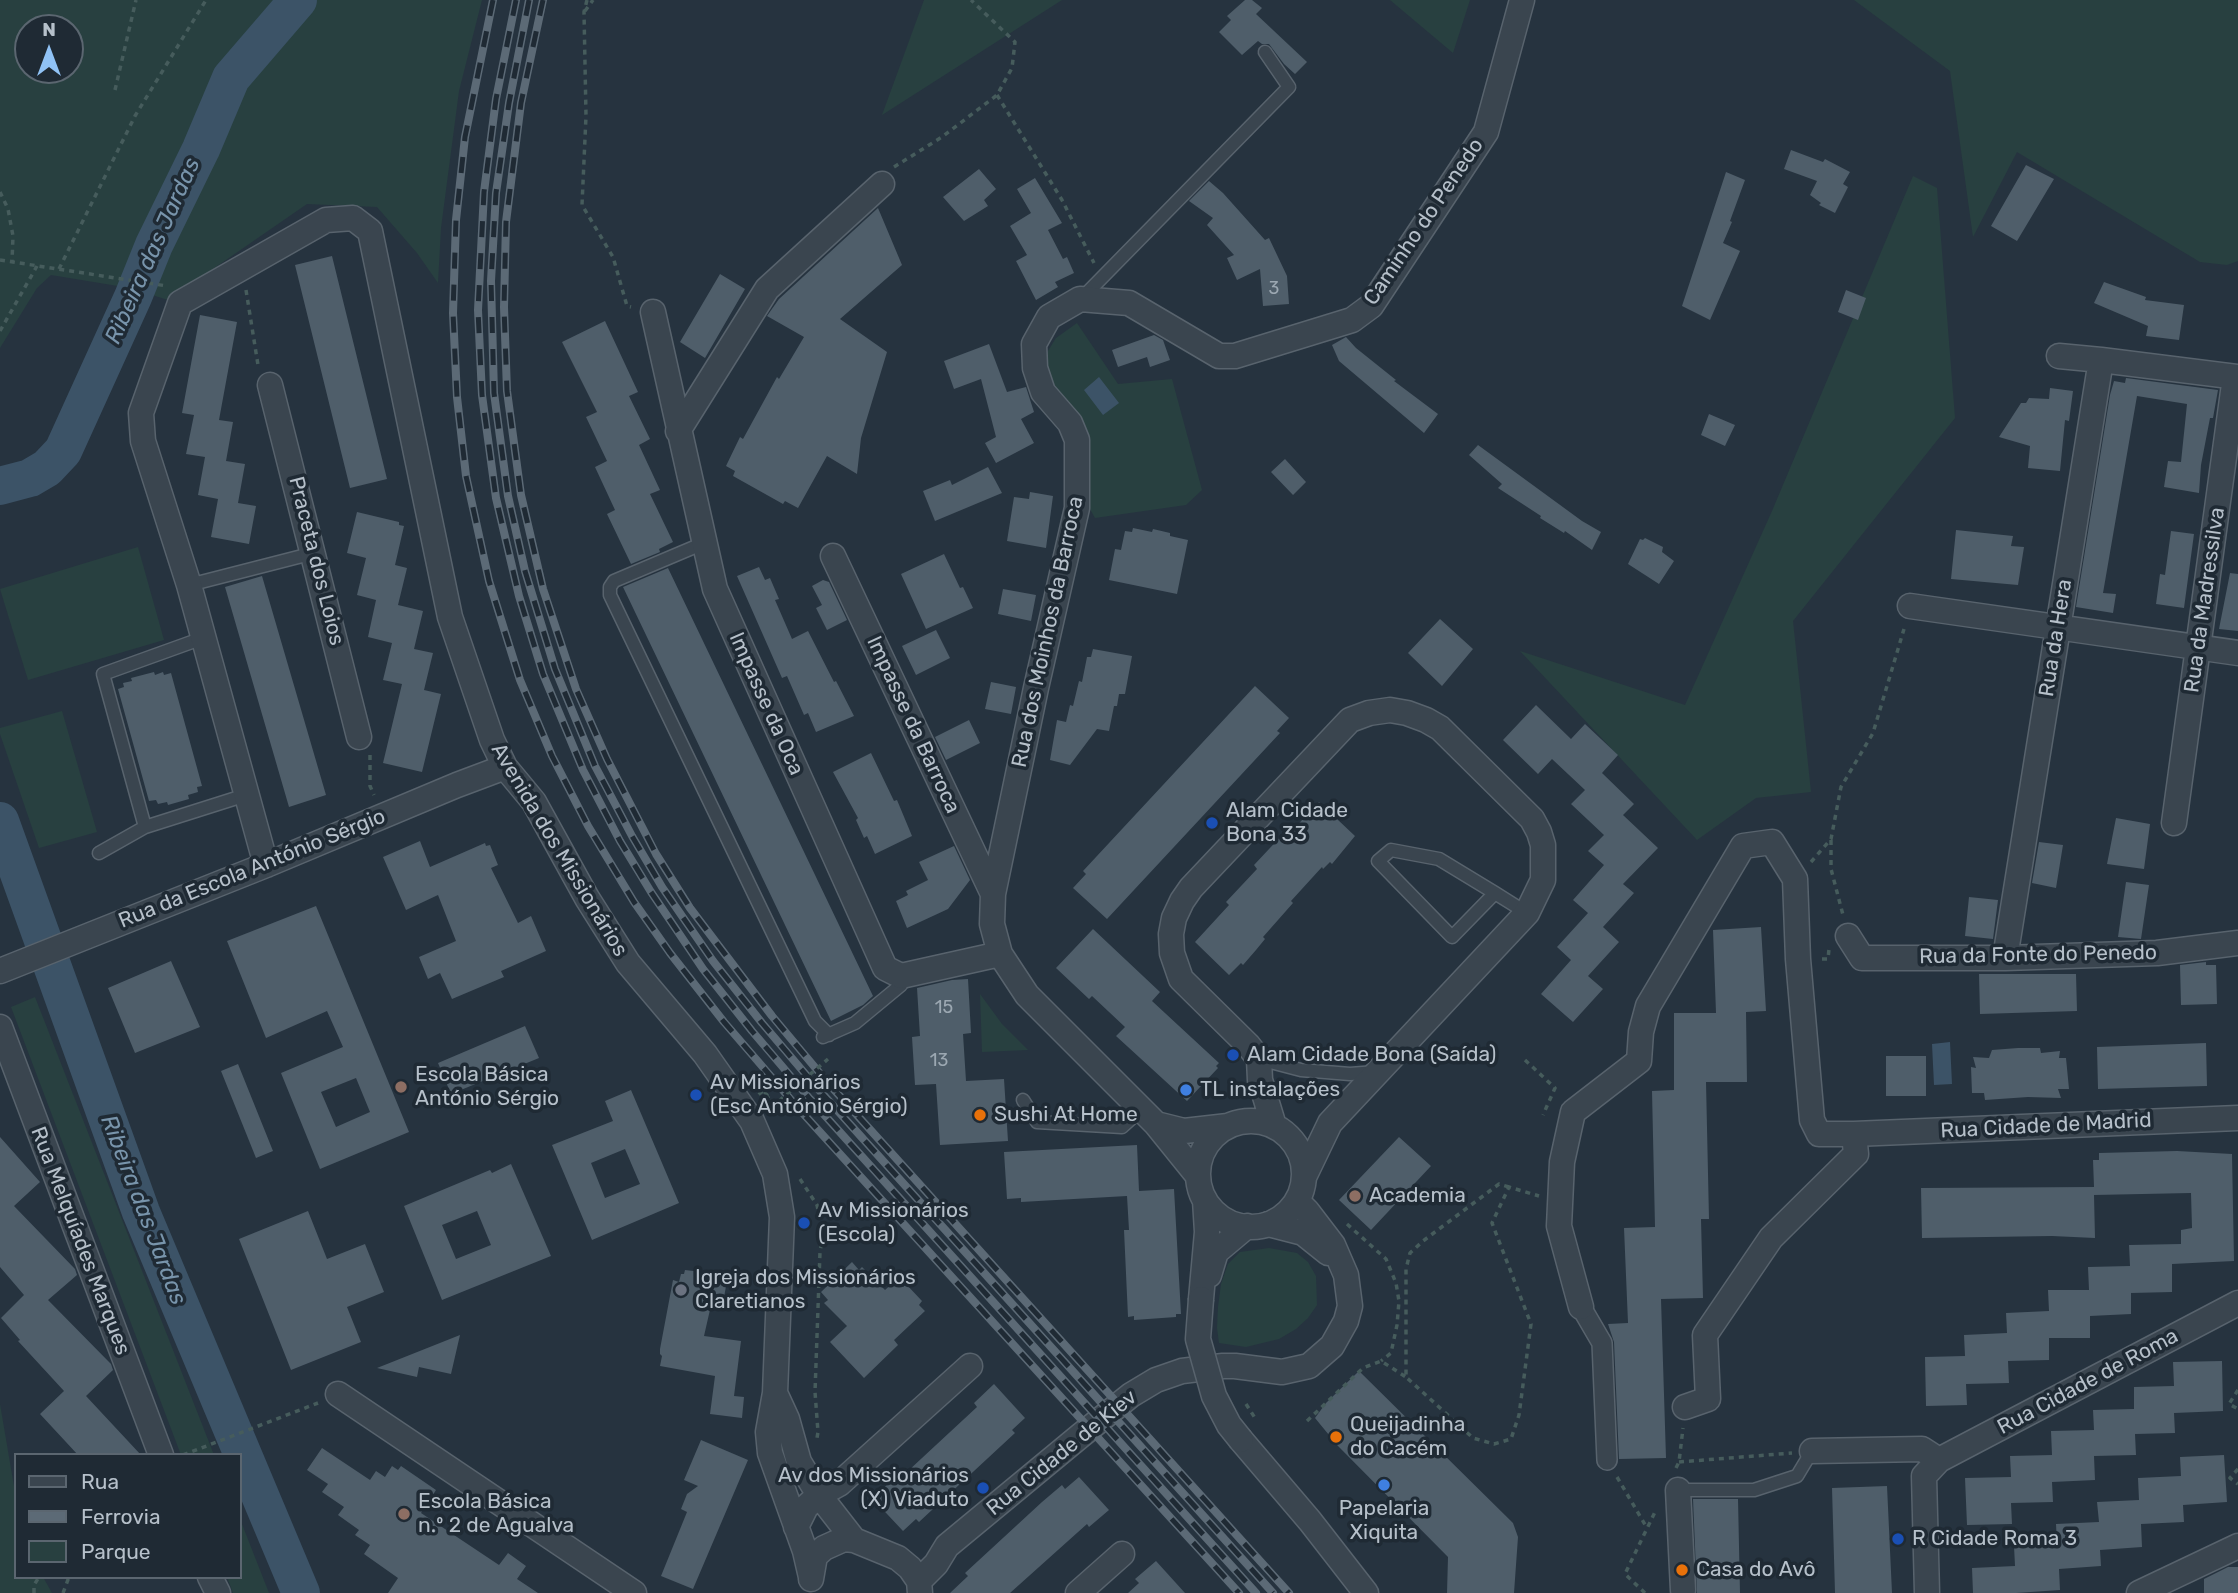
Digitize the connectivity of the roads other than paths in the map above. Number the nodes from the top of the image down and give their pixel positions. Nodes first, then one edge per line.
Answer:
1 (1522, 0) edge
2 (1265, 52) dead end
3 (882, 184) road end
4 (1080, 299) junction
5 (653, 313) road end
6 (2059, 356) dead end
7 (2101, 360) junction
8 (2236, 377) edge
9 (270, 385) road end
10 (678, 431) junction
11 (704, 543) junction
12 (314, 552) junction
13 (832, 556) dead end
14 (189, 585) junction
15 (1910, 607) road end
16 (2058, 626) junction
17 (203, 638) junction
18 (2199, 647) junction
19 (2238, 653) edge
20 (359, 737) road end
21 (505, 767) junction
22 (246, 795) junction
23 (2175, 823) dead end
24 (145, 827) junction
25 (99, 853) dead end
26 (266, 865) junction
27 (1495, 893) junction
28 (993, 894) junction
29 (1527, 913) junction
30 (1848, 936) road end
31 (2238, 943) edge
32 (1000, 954) junction
33 (2005, 958) junction
34 (7, 968) edge
35 (901, 976) junction
36 (0, 1027) edge
37 (1259, 1070) junction
38 (1377, 1072) junction
39 (1023, 1100) dead end
40 (1149, 1116) junction
41 (2238, 1118) edge
42 (1330, 1123) junction
43 (1234, 1124) junction
44 (1278, 1128) junction
45 (1854, 1134) junction
46 (1305, 1175) junction
47 (1198, 1176) junction
48 (1205, 1200) junction
49 (1297, 1201) junction
50 (1258, 1225) junction
51 (1338, 1258) junction
52 (1201, 1299) junction
53 (2238, 1303) edge
54 (1581, 1307) joint
55 (970, 1366) dead end
56 (775, 1393) junction
57 (338, 1394) road end
58 (1685, 1407) road end
59 (1812, 1451) joint
60 (160, 1453) edge
61 (1607, 1460) road end
62 (1939, 1460) junction
63 (1676, 1482) joint
64 (819, 1494) junction
65 (796, 1527) junction
66 (854, 1540) junction
67 (947, 1546) junction
68 (2238, 1546) edge
69 (1122, 1554) dead end
70 (898, 1558) junction
71 (811, 1588) edge
72 (921, 1589) edge
73 (1683, 1590) dead end
74 (634, 1593) edge
75 (1078, 1593) edge
76 (1366, 1593) edge
77 (1927, 1593) edge
78 (2139, 1593) edge

1 - 4 street, Caminho do Penedo
2 - 4 lane
3 - 10 street
4 - 28 street, Rua dos Moinhos da Barroca
5 - 10 street, Impasse da Oca
6 - 7 street
7 - 8 street
7 - 16 street, Rua da Hera
8 - 18 street, Rua da Madressilva
9 - 12 street, Praceta dos Loios
10 - 11 street, Impasse da Oca
11 - 35 street, Impasse da Oca
11 - 35 lane
12 - 14 lane
12 - 20 street, Praceta dos Loios
13 - 28 street, Impasse da Barroca
14 - 17 street
14 - 21 street, Avenida dos Missionários
15 - 16 street
16 - 18 street
16 - 33 street, Rua da Hera
17 - 22 street
17 - 24 lane
18 - 19 street
18 - 23 street, Rua da Madressilva
21 - 26 street, Rua da Escola António Sérgio
21 - 56 street, Avenida dos Missionários
22 - 24 lane
22 - 26 street
24 - 25 lane
26 - 34 street, Rua da Escola António Sérgio
27 - 27 lane
27 - 29 lane
28 - 32 street, Rua dos Moinhos da Barroca
29 - 37 street
29 - 38 street
30 - 33 street, Rua da Fonte do Penedo
31 - 33 street, Rua da Fonte do Penedo
32 - 35 street
32 - 40 street
36 - 60 street, Rua Melquíades Marques
37 - 38 lane
37 - 43 street
37 - 44 street
38 - 42 street
39 - 40 lane
40 - 43 street
40 - 47 street
41 - 45 street, Rua Cidade de Madrid
42 - 44 street
42 - 46 street
43 - 44 street
43 - 47 street
44 - 46 street
45 - 54 street, Rua Cidade de Madrid
45 - 58 street
46 - 49 street
47 - 48 street
48 - 50 street
48 - 52 street
49 - 50 street
49 - 51 street, Rua Cidade de Kiev
50 - 51 street
50 - 52 street
51 - 67 street, Rua Cidade de Kiev
52 - 76 street, bridge
53 - 62 street, Rua Cidade de Roma
54 - 61 street
55 - 64 street
56 - 64 street, Avenida dos Missionários
56 - 65 street, Avenida dos Missionários
57 - 74 street
59 - 62 street
59 - 63 lane
62 - 77 street
63 - 73 street
64 - 65 street
64 - 66 street, Avenida dos Missionários
65 - 71 street, Avenida dos Missionários
66 - 70 street
66 - 71 street
67 - 70 street, Rua Cidade de Kiev
67 - 72 street, Rua Cidade de Kiev
68 - 78 street
69 - 75 street
70 - 72 street

